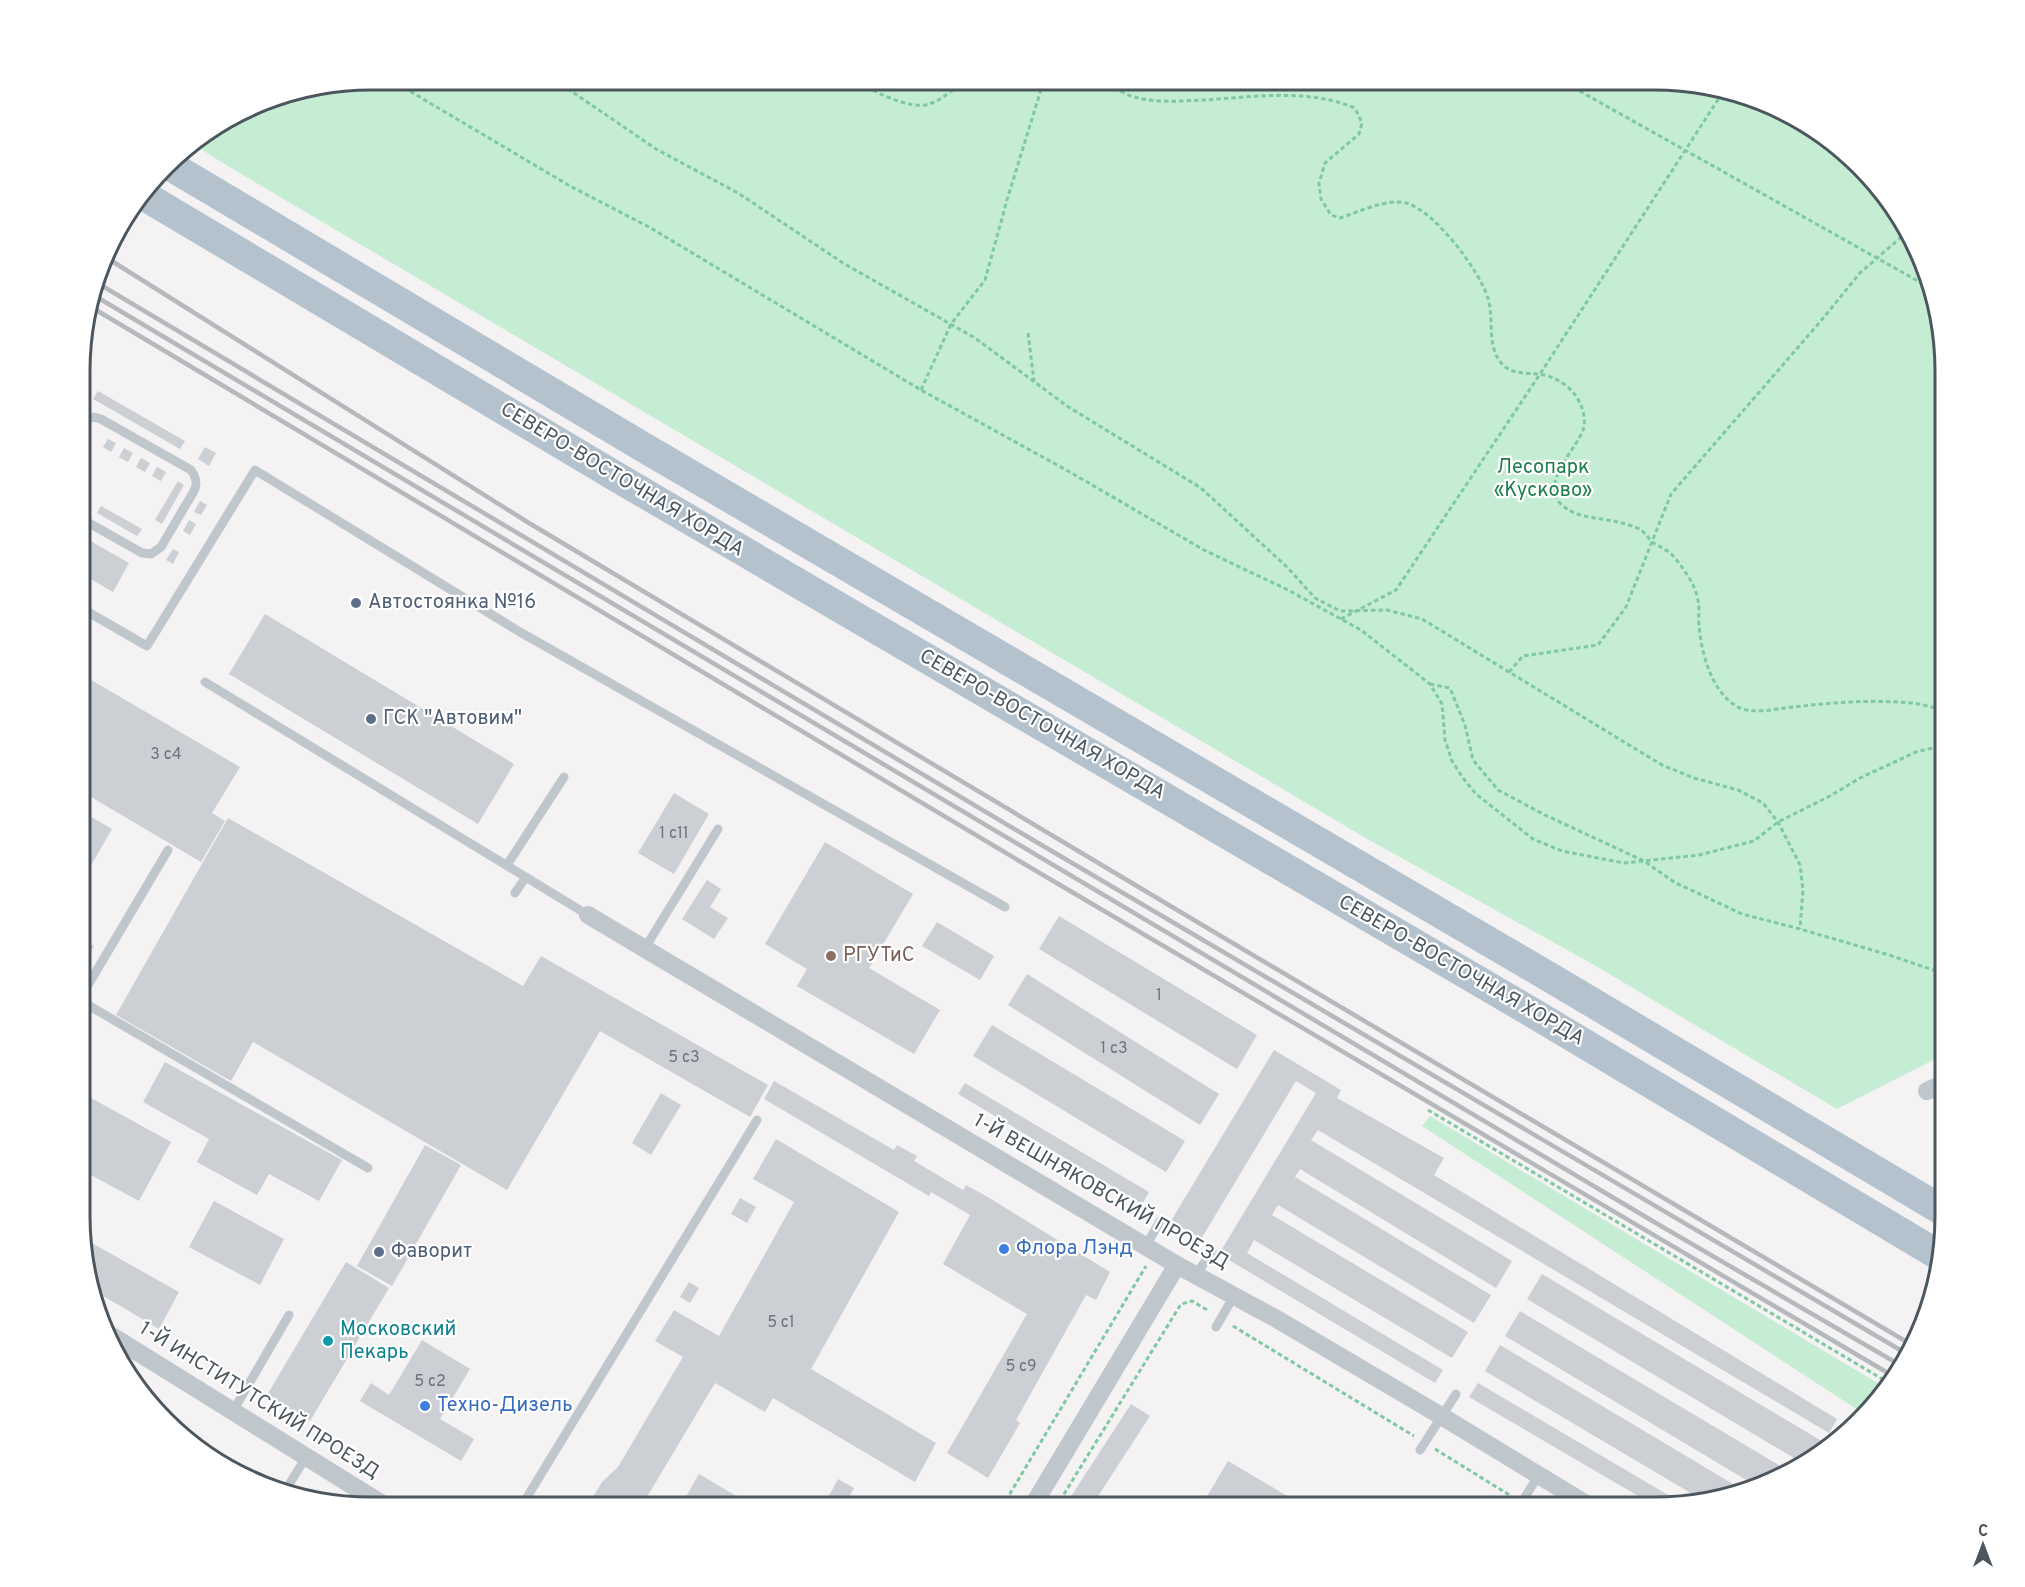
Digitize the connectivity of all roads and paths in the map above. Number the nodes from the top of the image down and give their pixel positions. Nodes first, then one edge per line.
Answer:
1 (409, 90) edge
2 (570, 90) edge
3 (871, 90) edge
4 (953, 90) edge
5 (1041, 90) edge
6 (1120, 90) edge
7 (1578, 90) edge
8 (1719, 98) edge
9 (1684, 150) junction
10 (176, 169) edge
11 (149, 199) edge
12 (1901, 237) edge
13 (1877, 258) junction
14 (1920, 282) edge
15 (951, 324) junction
16 (1028, 333) dead end
17 (1540, 374) junction
18 (1034, 381) junction
19 (921, 390) junction
20 (90, 418) edge
21 (90, 524) edge
22 (1652, 541) junction
23 (1357, 611) junction
24 (90, 613) edge
25 (1341, 619) junction
26 (1509, 672) junction
27 (205, 682) dead end
28 (1430, 684) junction
29 (1935, 708) edge
30 (1935, 747) edge
31 (564, 777) dead end
32 (1778, 822) junction
33 (718, 829) dead end
34 (168, 850) dead end
35 (1644, 861) junction
36 (507, 866) junction
37 (526, 877) junction
38 (515, 893) dead end
39 (1005, 907) dead end
40 (588, 915) joint
41 (1800, 929) junction
42 (645, 948) junction
43 (1935, 971) edge
44 (90, 984) edge
45 (90, 1004) edge
46 (1935, 1088) edge
47 (1928, 1091) dead end
48 (1428, 1110) dead end
49 (757, 1120) dead end
50 (368, 1168) dead end
51 (1935, 1206) edge
52 (1160, 1221) dead end
53 (1150, 1248) junction
54 (1212, 1251) dead end
55 (1933, 1252) edge
56 (1177, 1265) junction
57 (1196, 1275) junction
58 (1234, 1296) junction
59 (289, 1315) dead end
60 (1218, 1323) junction
61 (123, 1346) edge
62 (1883, 1379) edge
63 (1456, 1394) dead end
64 (233, 1411) junction
65 (1443, 1417) junction
66 (1423, 1447) junction
67 (306, 1457) junction
68 (1538, 1476) junction
69 (289, 1484) edge
70 (371, 1497) edge
71 (527, 1497) edge
72 (1008, 1497) edge
73 (1038, 1497) edge
74 (1062, 1497) edge
75 (1507, 1497) edge
76 (1526, 1497) edge
77 (1572, 1497) edge

1 - 19 path
2 - 15 path
3 - 4 path
5 - 15 path
6 - 17 path
7 - 9 path
8 - 9 path
9 - 13 path
9 - 17 path
10 - 51 main road, СЕВЕРО-ВОСТОЧНАЯ ХОРДА
11 - 55 main road, СЕВЕРО-ВОСТОЧНАЯ ХОРДА
12 - 13 path
13 - 14 path
13 - 22 path
15 - 18 path
15 - 19 path
16 - 18 path
17 - 22 path
17 - 23 path
18 - 23 path
19 - 25 path
20 - 21 lane
22 - 26 path
22 - 29 path
23 - 25 path
23 - 26 path
24 - 39 lane
25 - 28 path
26 - 32 path
27 - 36 lane
28 - 35 path
28 - 35 path
30 - 32 path
31 - 36 lane
32 - 35 path
32 - 41 path
33 - 42 lane
34 - 44 lane
35 - 41 path
36 - 37 lane
37 - 38 lane
37 - 40 lane
40 - 42 street, 1-Й ВЕШНЯКОВСКИЙ ПРОЕЗД
41 - 43 path
42 - 53 street, 1-Й ВЕШНЯКОВСКИЙ ПРОЕЗД
45 - 50 lane
46 - 47 street
48 - 62 path
49 - 71 lane
52 - 53 lane
53 - 56 street, 1-Й ВЕШНЯКОВСКИЙ ПРОЕЗД
53 - 72 path
54 - 57 lane
56 - 57 street, 1-Й ВЕШНЯКОВСКИЙ ПРОЕЗД
56 - 73 street
57 - 58 street, 1-Й ВЕШНЯКОВСКИЙ ПРОЕЗД
58 - 60 lane
58 - 65 street, 1-Й ВЕШНЯКОВСКИЙ ПРОЕЗД
59 - 64 lane
60 - 66 path
60 - 74 path
61 - 64 street, 1-Й ИНСТИТУТСКИЙ ПРОЕЗД
63 - 65 lane
64 - 67 street, 1-Й ИНСТИТУТСКИЙ ПРОЕЗД
65 - 66 lane
65 - 68 street, 1-Й ВЕШНЯКОВСКИЙ ПРОЕЗД
66 - 75 path
67 - 69 lane
67 - 70 street, 1-Й ИНСТИТУТСКИЙ ПРОЕЗД
68 - 76 lane
68 - 77 street, 1-Й ВЕШНЯКОВСКИЙ ПРОЕЗД

